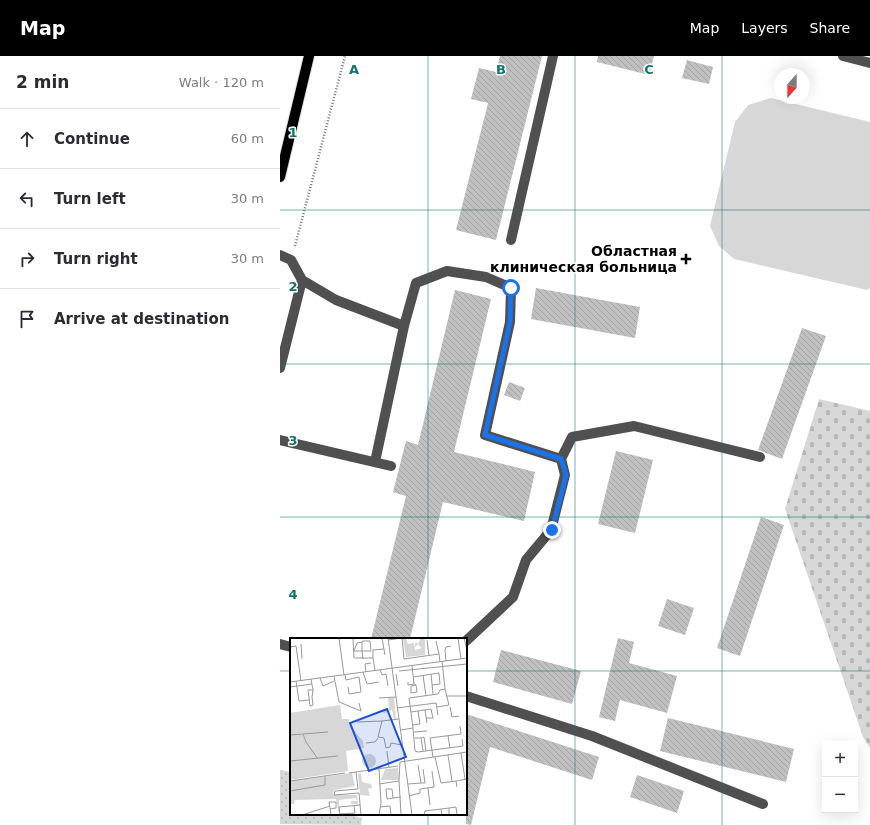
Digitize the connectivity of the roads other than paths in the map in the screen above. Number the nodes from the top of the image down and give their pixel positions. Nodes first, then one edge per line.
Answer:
1 (309, 56) edge
2 (553, 56) edge
3 (843, 56) edge
4 (870, 63) edge
5 (280, 177) edge
6 (511, 240) dead end
7 (280, 255) edge
8 (302, 280) junction
9 (404, 326) junction
10 (280, 368) edge
11 (280, 440) edge
12 (760, 457) dead end
13 (561, 459) junction
14 (375, 462) junction
15 (391, 466) dead end
16 (467, 640) edge
17 (280, 644) edge
18 (290, 647) edge
19 (467, 696) edge
20 (763, 804) dead end

1 - 5 main road
2 - 6 lane
3 - 4 lane
7 - 8 lane
8 - 9 lane
8 - 10 lane
9 - 13 lane
9 - 14 lane
11 - 14 lane
12 - 13 lane
13 - 16 lane
14 - 15 lane
17 - 18 lane
19 - 20 lane

